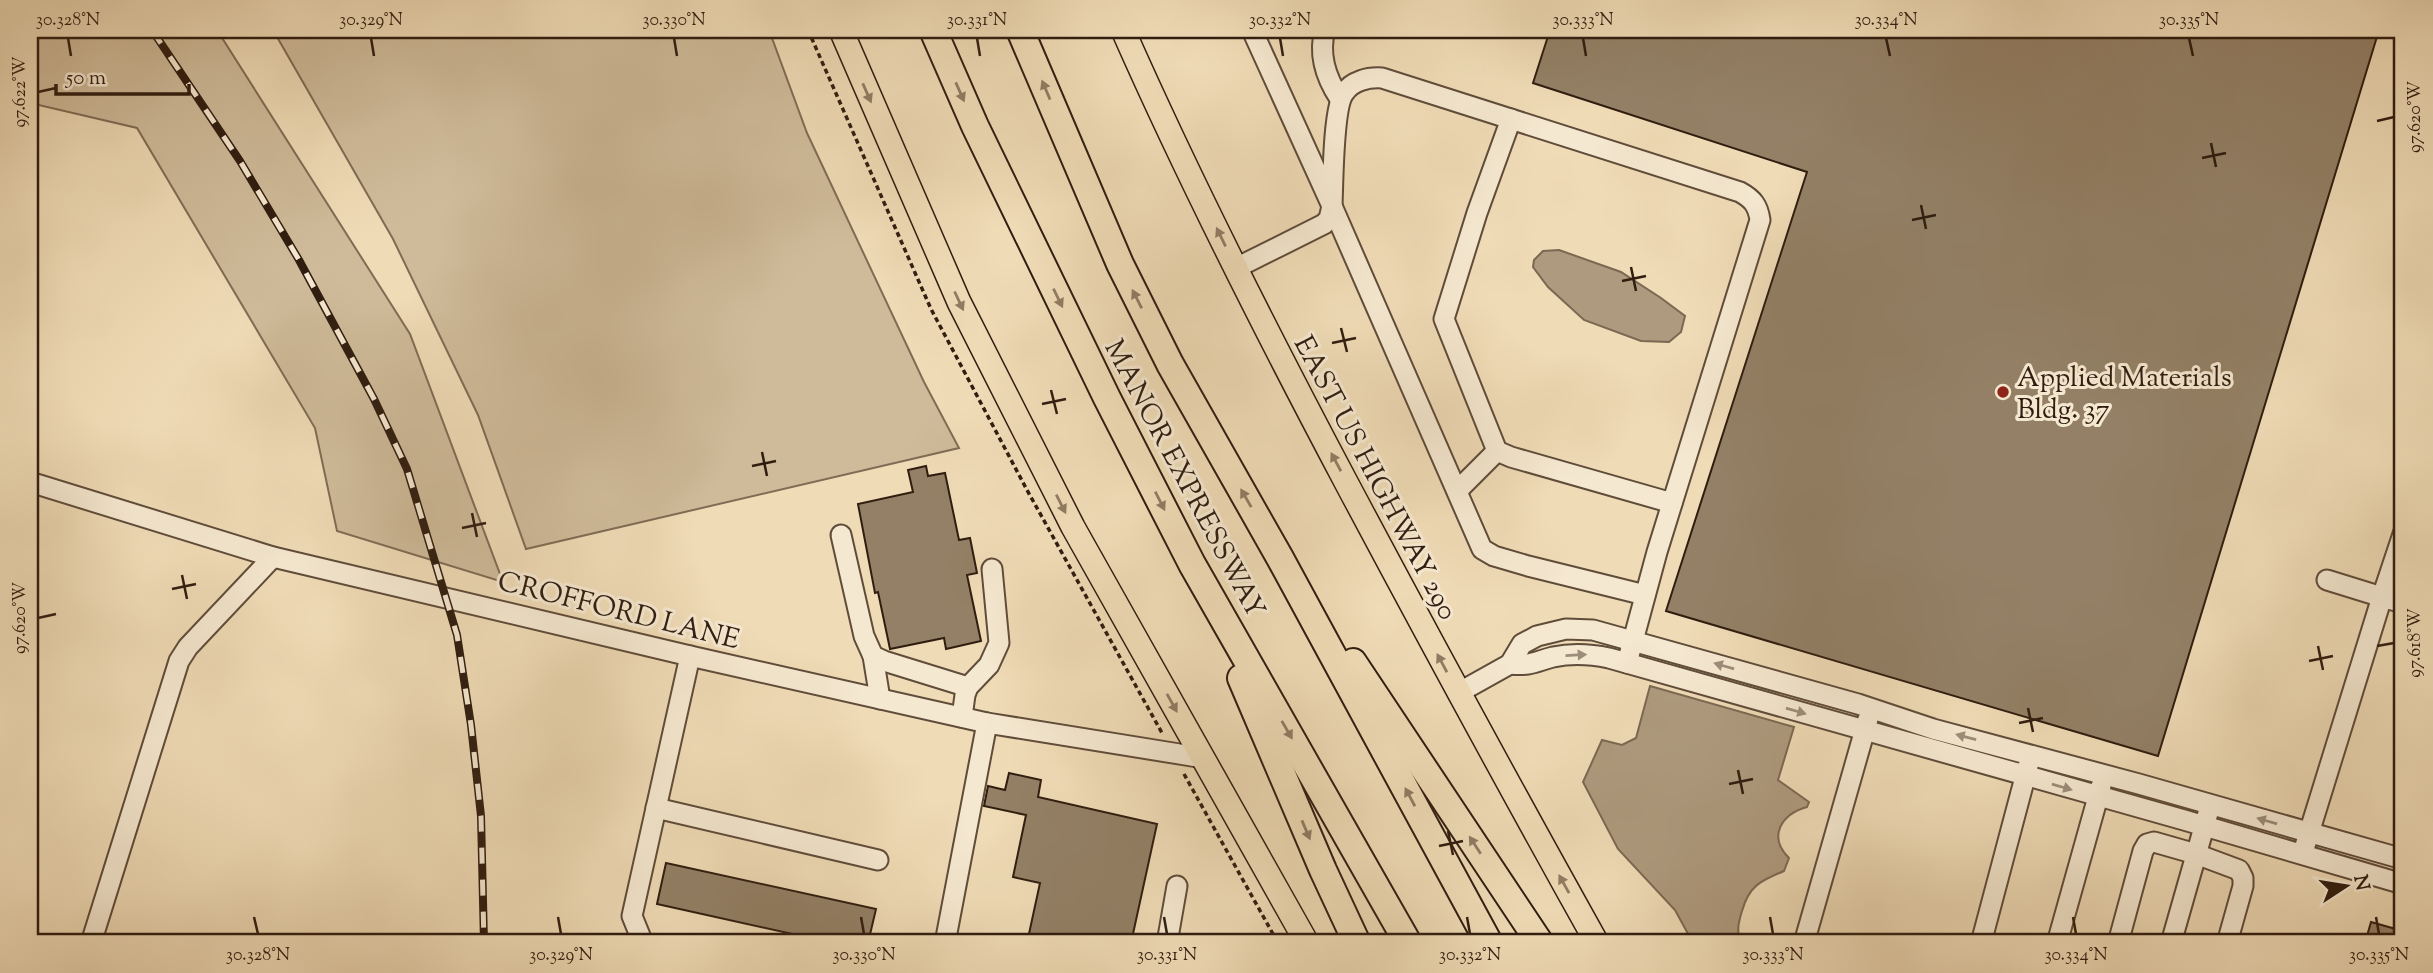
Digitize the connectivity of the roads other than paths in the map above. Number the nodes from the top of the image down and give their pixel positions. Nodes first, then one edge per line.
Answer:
1 (841, 30) edge
2 (933, 30) edge
3 (1020, 30) edge
4 (1123, 30) edge
5 (1252, 30) edge
6 (1325, 30) edge
7 (1340, 99) junction
8 (1511, 119) junction
9 (1332, 206) junction
10 (1236, 268) junction
11 (1497, 451) junction
12 (30, 482) edge
13 (1457, 491) junction
14 (1672, 503) junction
15 (2403, 534) edge
16 (841, 535) dead end
17 (273, 557) junction
18 (1280, 558) junction
19 (1192, 564) junction
20 (992, 569) dead end
21 (2327, 580) dead end
22 (1646, 595) junction
23 (2382, 597) junction
24 (2403, 603) edge
25 (1634, 640) junction
26 (690, 656) junction
27 (873, 656) junction
28 (1627, 663) junction
29 (1510, 664) junction
30 (968, 687) junction
31 (1458, 693) junction
32 (880, 699) junction
33 (1871, 708) junction
34 (962, 717) junction
35 (987, 723) junction
36 (1865, 731) junction
37 (2032, 755) junction
38 (1204, 758) junction
39 (2104, 775) junction
40 (2025, 776) junction
41 (2098, 797) junction
42 (2211, 805) junction
43 (656, 807) junction
44 (2203, 825) junction
45 (2309, 833) junction
46 (2196, 854) junction
47 (2302, 854) junction
48 (2403, 859) edge
49 (878, 860) dead end
50 (2403, 884) edge
51 (1177, 886) dead end
52 (91, 943) edge
53 (643, 943) edge
54 (945, 943) edge
55 (1167, 943) edge
56 (1307, 943) edge
57 (1357, 943) edge
58 (1408, 943) edge
59 (1489, 943) edge
60 (1540, 943) edge
61 (1597, 943) edge
62 (1804, 943) edge
63 (1981, 943) edge
64 (2057, 943) edge
65 (2118, 943) edge
66 (2171, 943) edge
67 (2227, 943) edge

1 -> 38 main road
2 -> 19 highway, MANOR EXPRESSWAY
18 -> 3 highway, MANOR EXPRESSWAY
10 -> 4 main road, EAST US HIGHWAY 290
5 - 9 street
6 - 7 street
7 - 8 street
7 - 9 street
8 - 11 street
8 - 14 street
9 - 10 street
9 - 13 street
31 -> 10 main road, EAST US HIGHWAY 290
11 - 13 street
11 - 14 street
12 - 17 street, CROFFORD LANE
13 - 22 street
14 - 22 street
15 - 23 street
16 - 27 street
17 - 26 street, CROFFORD LANE
17 - 52 street
59 -> 18 highway, MANOR EXPRESSWAY
60 -> 18 highway
19 -> 57 highway
19 -> 58 highway, MANOR EXPRESSWAY
20 - 30 street
21 - 23 street
22 - 25 street
23 - 24 street
23 - 45 street
25 - 28 street
25 - 29 street
33 -> 25 street
26 - 32 street, CROFFORD LANE
26 - 43 street
27 - 30 street
27 - 32 street
29 -> 28 street
28 -> 36 street
29 - 31 street
30 - 34 street
61 -> 31 main road, EAST US HIGHWAY 290
32 - 34 street, CROFFORD LANE
33 - 36 street
37 -> 33 street
34 - 35 street, CROFFORD LANE
35 - 38 street, CROFFORD LANE
35 - 54 street
36 - 40 street
36 - 62 street
37 - 39 street
37 - 40 street
38 - 56 main road
39 - 41 street
39 - 42 street
40 -> 41 street
40 - 63 street
41 - 44 street
41 - 64 street
42 - 44 street
45 -> 42 street
43 - 49 street
43 - 53 street
44 - 46 street
44 - 47 street
45 - 47 street
45 - 48 street
46 - 65 street
46 - 66 street
46 - 67 street
47 - 50 street
51 - 55 street

